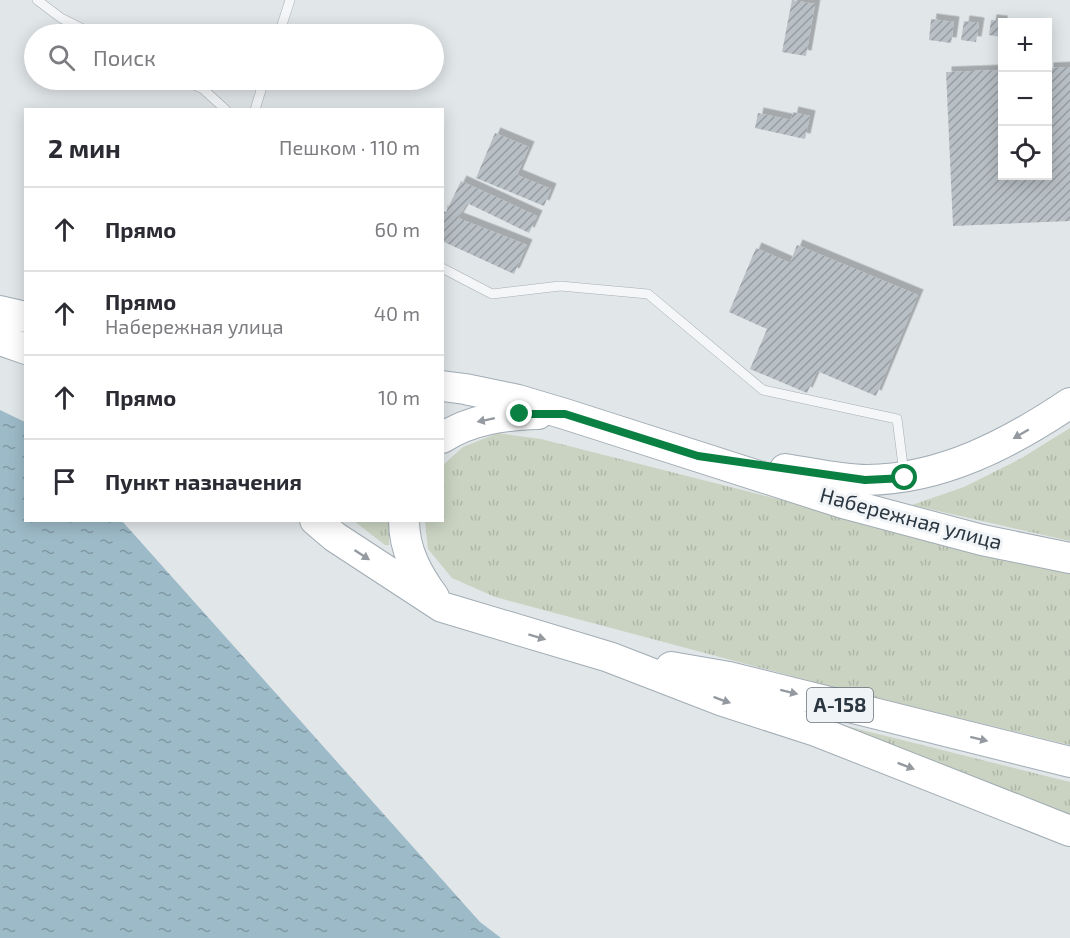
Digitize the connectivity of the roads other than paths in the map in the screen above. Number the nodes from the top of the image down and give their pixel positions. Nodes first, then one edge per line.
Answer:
1 (37, 0) edge
2 (290, 0) edge
3 (72, 24) edge
4 (282, 24) edge
5 (203, 90) edge
6 (261, 90) edge
7 (224, 108) edge
8 (256, 108) edge
9 (444, 269) edge
10 (0, 311) edge
11 (24, 317) edge
12 (0, 340) edge
13 (24, 348) edge
14 (444, 386) edge
15 (1070, 403) edge
16 (565, 414) junction
17 (444, 437) edge
18 (698, 456) junction
19 (905, 478) junction
20 (317, 522) edge
21 (404, 522) edge
22 (1070, 558) edge
23 (442, 608) junction
24 (609, 657) junction
25 (1070, 762) edge
26 (1070, 831) edge

1 - 3 lane
2 - 4 lane
5 - 7 lane
6 - 8 lane
9 - 19 lane
10 - 11 main road
12 - 13 main road
14 - 16 main road, Набережная улица
15 -> 19 main road
16 -> 17 main road
16 - 18 main road, Набережная улица
18 - 19 main road
18 - 22 main road, Набережная улица
20 -> 23 main road, А-158
21 - 23 main road
23 -> 24 main road, А-158
24 -> 25 main road, А-158
24 -> 26 main road

